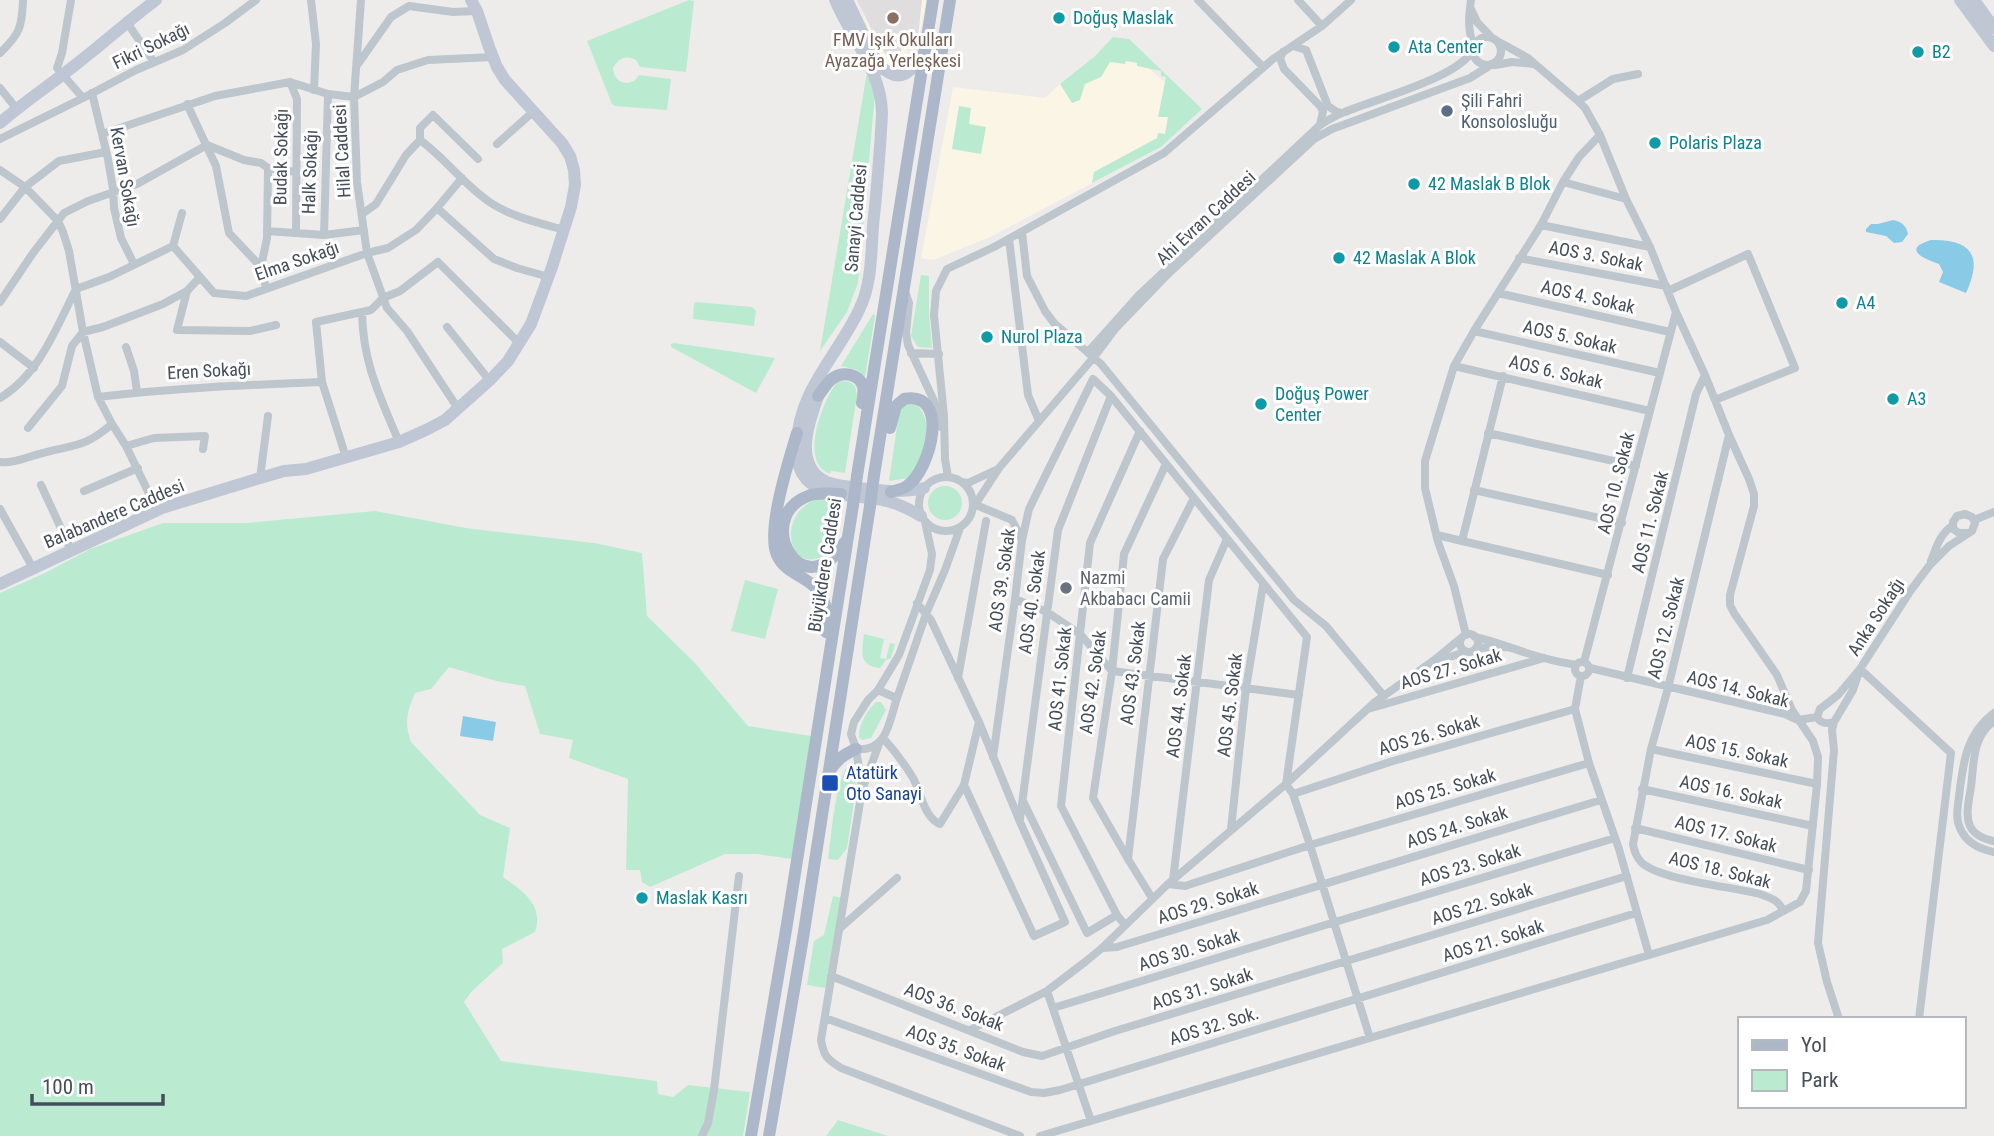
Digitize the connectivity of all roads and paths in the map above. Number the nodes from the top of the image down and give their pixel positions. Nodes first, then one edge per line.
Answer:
1 (23, 0) edge
2 (71, 0) edge
3 (156, 0) edge
4 (256, 0) edge
5 (311, 0) edge
6 (361, 0) edge
7 (835, 0) edge
8 (847, 0) edge
9 (933, 0) edge
10 (950, 0) edge
11 (1198, 0) edge
12 (1298, 0) edge
13 (1351, 0) edge
14 (1960, 0) edge
15 (1973, 0) edge
16 (409, 3) edge
17 (1471, 3) edge
18 (476, 4) edge
19 (127, 21) junction
20 (1322, 26) junction
21 (1994, 28) edge
22 (1495, 40) junction
23 (1293, 46) junction
24 (1994, 46) edge
25 (1473, 47) junction
26 (925, 50) junction
27 (1283, 52) junction
28 (0, 53) edge
29 (493, 57) junction
30 (154, 62) junction
31 (877, 63) junction
32 (1536, 64) junction
33 (357, 65) junction
34 (1490, 65) junction
35 (1263, 67) junction
36 (63, 74) junction
37 (1638, 74) dead end
38 (290, 82) junction
39 (0, 88) edge
40 (314, 90) junction
41 (92, 93) junction
42 (328, 94) junction
43 (354, 97) junction
44 (83, 98) junction
45 (1578, 100) junction
46 (187, 104) junction
47 (16, 108) junction
48 (534, 111) junction
49 (1342, 113) junction
50 (0, 123) edge
51 (1320, 125) junction
52 (102, 134) junction
53 (1600, 135) junction
54 (0, 139) edge
55 (421, 140) junction
56 (497, 144) dead end
57 (207, 145) junction
58 (106, 152) junction
59 (478, 159) dead end
60 (268, 168) junction
61 (0, 170) edge
62 (296, 172) junction
63 (462, 178) junction
64 (1563, 182) junction
65 (25, 187) junction
66 (113, 193) junction
67 (1626, 199) junction
68 (438, 208) junction
69 (182, 213) dead end
70 (362, 214) junction
71 (0, 219) edge
72 (58, 220) junction
73 (1541, 225) junction
74 (364, 230) junction
75 (564, 230) junction
76 (267, 231) junction
77 (1022, 232) junction
78 (296, 233) junction
79 (324, 235) junction
80 (1009, 239) junction
81 (173, 246) junction
82 (1650, 247) junction
83 (367, 253) junction
84 (1519, 258) junction
85 (134, 264) junction
86 (261, 267) junction
87 (200, 277) junction
88 (549, 277) junction
89 (266, 288) junction
90 (1667, 288) junction
91 (76, 289) junction
92 (904, 289) junction
93 (187, 291) junction
94 (1498, 293) junction
95 (383, 298) junction
96 (0, 302) edge
97 (1676, 312) junction
98 (362, 313) junction
99 (276, 325) dead end
100 (447, 327) dead end
101 (1474, 331) junction
102 (83, 332) junction
103 (1670, 332) junction
104 (0, 342) edge
105 (520, 344) junction
106 (126, 347) dead end
107 (911, 353) junction
108 (939, 354) junction
109 (1091, 354) junction
110 (1454, 366) junction
111 (34, 368) junction
112 (1660, 373) junction
113 (1705, 375) junction
114 (1503, 376) junction
115 (491, 379) junction
116 (322, 382) junction
117 (137, 392) junction
118 (818, 396) junction
119 (1111, 396) junction
120 (98, 397) junction
121 (0, 398) edge
122 (1715, 400) junction
123 (457, 407) junction
124 (1650, 411) junction
125 (268, 416) dead end
126 (1039, 421) junction
127 (112, 424) junction
128 (28, 428) dead end
129 (865, 431) junction
130 (1140, 432) junction
131 (797, 433) junction
132 (1488, 433) junction
133 (1729, 435) junction
134 (397, 438) junction
135 (944, 444) junction
136 (126, 446) junction
137 (203, 449) dead end
138 (344, 451) junction
139 (878, 454) junction
140 (0, 463) edge
141 (1166, 464) junction
142 (1636, 466) junction
143 (138, 468) junction
144 (999, 468) junction
145 (284, 471) junction
146 (948, 477) junction
147 (260, 478) junction
148 (962, 482) junction
149 (41, 485) dead end
150 (924, 488) junction
151 (1474, 490) junction
152 (84, 491) dead end
153 (891, 492) junction
154 (841, 494) junction
155 (1194, 498) junction
156 (974, 507) junction
157 (0, 509) edge
158 (1029, 509) junction
159 (157, 510) junction
160 (1994, 512) edge
161 (1001, 516) junction
162 (923, 519) junction
163 (1012, 520) junction
164 (1974, 520) junction
165 (986, 521) junction
166 (1622, 523) junction
167 (962, 526) junction
168 (1952, 526) junction
169 (849, 528) junction
170 (1970, 532) junction
171 (1437, 535) junction
172 (1022, 540) junction
173 (1227, 540) junction
174 (1462, 541) junction
175 (71, 550) junction
176 (1929, 566) junction
177 (33, 568) junction
178 (1608, 575) junction
179 (0, 584) edge
180 (1263, 585) junction
181 (1016, 598) junction
182 (916, 603) junction
183 (1047, 612) junction
184 (926, 614) junction
185 (1080, 634) junction
186 (1467, 637) junction
187 (1508, 647) junction
188 (1476, 648) junction
189 (830, 650) junction
190 (1465, 652) junction
191 (1544, 658) junction
192 (1433, 661) junction
193 (1583, 665) junction
194 (1860, 670) junction
195 (1112, 671) junction
196 (1149, 676) junction
197 (958, 678) junction
198 (1627, 678) junction
199 (1198, 682) junction
200 (1246, 688) junction
201 (1668, 688) junction
202 (878, 690) junction
203 (1298, 695) junction
204 (1384, 696) junction
205 (896, 701) junction
206 (1575, 709) junction
207 (1367, 710) junction
208 (1994, 713) edge
209 (1818, 719) junction
210 (1798, 720) junction
211 (1994, 720) edge
212 (979, 722) junction
213 (1834, 722) junction
214 (881, 741) junction
215 (1651, 749) junction
216 (856, 750) junction
217 (993, 757) junction
218 (1588, 762) junction
219 (828, 772) junction
220 (1286, 784) junction
221 (1817, 784) junction
222 (964, 785) junction
223 (1643, 789) junction
224 (862, 790) junction
225 (1293, 794) junction
226 (1601, 800) junction
227 (1023, 801) junction
228 (1020, 822) junction
229 (1813, 826) junction
230 (1635, 828) junction
231 (1231, 829) junction
232 (1615, 838) junction
233 (1993, 841) edge
234 (1310, 845) junction
235 (1994, 852) edge
236 (1128, 859) junction
237 (1809, 870) junction
238 (739, 876) dead end
239 (1627, 876) junction
240 (897, 878) dead end
241 (1170, 882) junction
242 (1322, 884) junction
243 (1152, 898) junction
244 (1783, 911) junction
245 (1636, 913) junction
246 (1118, 915) junction
247 (1335, 922) junction
248 (1125, 925) junction
249 (839, 929) junction
250 (1102, 948) junction
251 (1649, 955) junction
252 (1346, 962) junction
253 (831, 976) junction
254 (777, 982) junction
255 (1047, 991) junction
256 (1359, 999) junction
257 (1053, 1008) junction
258 (1838, 1017) edge
259 (1919, 1017) edge
260 (825, 1018) junction
261 (970, 1030) junction
262 (1370, 1038) junction
263 (1066, 1047) junction
264 (782, 1058) junction
265 (1079, 1084) junction
266 (1091, 1121) junction
267 (702, 1136) edge
268 (751, 1136) edge
269 (769, 1136) edge
270 (1020, 1136) edge
271 (1040, 1136) edge

1 - 28 street
2 - 36 street
3 - 19 street
4 - 30 street, Fikri Sokağı
5 - 40 street
6 - 33 street, Hilal Caddesi
7 - 131 street, Sanayi Caddesi
8 - 31 street, Sanayi Caddesi
9 - 26 main road, Büyükdere Caddesi
10 - 92 main road, Büyükdere Caddesi
11 - 35 street
12 - 20 street
13 - 20 street
14 - 24 street
15 - 21 street
16 - 18 street
16 - 33 street
17 - 22 street
17 - 25 street
18 - 29 street
19 - 30 street
19 - 36 street
20 - 23 street
22 - 25 street
22 - 32 street
22 - 34 street
23 - 27 street
23 - 49 street
25 - 34 street
25 - 49 street, Ahi Evran Caddesi
26 - 31 street
26 - 129 main road, Büyükdere Caddesi
27 - 35 street
27 - 51 street
29 - 43 street
29 - 48 street
30 - 41 street, Fikri Sokağı
31 - 118 street, Sanayi Caddesi
32 - 34 street, Ahi Evran Caddesi
32 - 45 street
33 - 43 street, Hilal Caddesi
34 - 109 street, Ahi Evran Caddesi
35 - 77 street
36 - 44 street
36 - 47 street
37 - 45 street
38 - 40 street
38 - 46 street
38 - 62 street, Budak Sokağı
39 - 47 street
40 - 42 street
41 - 44 street, Fikri Sokağı
41 - 52 street, Kervan Sokağı
42 - 43 street
42 - 79 street, Halk Sokağı
43 - 70 street, Hilal Caddesi
44 - 54 street, Fikri Sokağı
45 - 53 street
46 - 52 street
46 - 57 street
47 - 50 street
48 - 56 street
48 - 75 street
49 - 51 street, Ahi Evran Caddesi
51 - 109 street, Ahi Evran Caddesi
52 - 58 street, Kervan Sokağı
53 - 64 street
53 - 67 street
55 - 59 street
55 - 63 street
55 - 70 street
57 - 60 street
57 - 66 street
57 - 86 street
58 - 65 street
58 - 66 street, Kervan Sokağı
60 - 62 street
60 - 76 street
61 - 65 street
62 - 78 street, Budak Sokağı
63 - 68 street, Elma Sokağı
63 - 75 street
64 - 67 street
64 - 73 street
65 - 71 street
65 - 72 street
66 - 72 street
66 - 85 street, Kervan Sokağı
67 - 82 street
68 - 83 street, Elma Sokağı
68 - 88 street
69 - 81 street
70 - 74 street, Hilal Caddesi
72 - 91 street
72 - 96 street
73 - 82 street
73 - 84 street
74 - 79 street
74 - 83 street, Hilal Caddesi
75 - 88 street
76 - 78 street, Halk Sokağı
76 - 86 street
77 - 80 street
77 - 109 street
78 - 79 street, Halk Sokağı
80 - 108 street
80 - 126 street
81 - 85 street
81 - 87 street, Elma Sokağı
82 - 90 street
83 - 89 street, Elma Sokağı
83 - 95 street, Hilal Caddesi
84 - 90 street, AOS 3. Sokak
84 - 94 street
85 - 91 street
86 - 89 street
87 - 89 street, Elma Sokağı
87 - 93 street
88 - 105 street
90 - 97 street
90 - 122 street
91 - 102 street
91 - 111 street
92 - 107 street
92 - 139 main road, Büyükdere Caddesi
93 - 99 street
93 - 102 street
94 - 101 street
94 - 103 street, AOS 4. Sokak
95 - 98 street
95 - 105 street
95 - 123 street, Hilal Caddesi
97 - 103 street, AOS 10. Sokak
97 - 113 street
98 - 116 street
98 - 134 street
100 - 115 street
101 - 110 street
101 - 112 street, AOS 5. Sokak
102 - 120 street
102 - 128 street
103 - 112 street, AOS 10. Sokak
104 - 111 street
105 - 115 street
106 - 117 street
107 - 108 street
107 - 135 street
108 - 135 street
109 - 126 street, Ahi Evran Caddesi
109 - 204 street
110 - 114 street, AOS 6. Sokak
110 - 171 street
111 - 121 street
112 - 124 street, AOS 10. Sokak
113 - 122 street
113 - 198 street, AOS 11. Sokak
114 - 124 street, AOS 6. Sokak
114 - 132 street
115 - 123 street
116 - 117 street, Eren Sokağı
116 - 138 street
117 - 120 street, Eren Sokağı
118 - 129 main road
118 - 153 street, Sanayi Caddesi
119 - 130 street
119 - 158 street, AOS 39. Sokak
119 - 183 street, AOS 40. Sokak
120 - 127 street
122 - 133 street
123 - 134 street
124 - 142 street, AOS 10. Sokak
125 - 147 street
126 - 144 street, Ahi Evran Caddesi
127 - 136 street
127 - 140 street
129 - 169 main road, Büyükdere Caddesi, bridge
130 - 141 street
130 - 185 street, AOS 41. Sokak
131 - 154 street, Sanayi Caddesi
131 - 189 main road
132 - 142 street
132 - 151 street
133 - 201 street, AOS 12. Sokak
133 - 210 street
134 - 138 street
134 - 145 street
135 - 146 street
136 - 137 street
136 - 143 street
138 - 145 street
139 - 153 main road
139 - 219 main road, Büyükdere Caddesi, bridge
141 - 155 street
141 - 195 street, AOS 42. Sokak
142 - 166 street, AOS 10. Sokak
143 - 152 street
143 - 159 street
144 - 148 street, Ahi Evran Caddesi
144 - 156 street, Ahi Evran Caddesi
145 - 147 street, Balabandere Caddesi
146 - 148 street
146 - 150 street
147 - 159 street, Balabandere Caddesi
148 - 156 street
149 - 175 street
150 - 153 street, Sanayi Caddesi
150 - 162 street
151 - 166 street
151 - 174 street
154 - 162 street
154 - 169 main road
155 - 173 street
155 - 196 street, AOS 43. Sokak
156 - 161 street
156 - 167 street
157 - 177 street
158 - 163 street
158 - 172 street, AOS 39. Sokak
159 - 175 street, Balabandere Caddesi
160 - 164 street
161 - 163 street
161 - 165 street
162 - 167 street
162 - 182 street
163 - 172 street
164 - 168 street
164 - 170 street
165 - 167 street
165 - 197 street
166 - 178 street, AOS 10. Sokak
167 - 184 street
168 - 170 street
168 - 176 street
169 - 189 main road, Büyükdere Caddesi
170 - 176 street, Anka Sokağı
171 - 174 street
171 - 186 street
172 - 181 street, AOS 39. Sokak
173 - 180 street
173 - 199 street, AOS 44. Sokak
174 - 178 street
175 - 177 street, Balabandere Caddesi
176 - 194 street, Anka Sokağı
177 - 179 street, Balabandere Caddesi
178 - 193 street, AOS 10. Sokak
180 - 200 street, AOS 45. Sokak
180 - 203 street
181 - 183 street
181 - 217 street, AOS 39. Sokak
182 - 184 street
182 - 202 street
183 - 185 street
183 - 227 street, AOS 40. Sokak
184 - 197 street
184 - 205 street
185 - 195 street
185 - 246 street, AOS 41. Sokak
186 - 187 street, AOS 14. Sokak
186 - 188 street
186 - 190 street
186 - 192 street
187 - 188 street
187 - 191 street, AOS 14. Sokak
188 - 190 street
189 - 254 main road, Büyükdere Caddesi
190 - 192 street
191 - 193 street, AOS 14. Sokak
191 - 207 street, AOS 27. Sokak
192 - 204 street
193 - 198 street, AOS 14. Sokak
193 - 206 street
194 - 209 street
194 - 213 street, Anka Sokağı
194 - 259 street
195 - 196 street
195 - 236 street, AOS 42. Sokak
196 - 199 street
196 - 236 street, AOS 43. Sokak
197 - 212 street
198 - 201 street, AOS 14. Sokak
199 - 200 street
199 - 241 street, AOS 44. Sokak
200 - 203 street
200 - 231 street, AOS 45. Sokak
201 - 210 street, AOS 14. Sokak
201 - 215 street, AOS 12. Sokak
202 - 205 street
202 - 216 street
203 - 220 street
204 - 207 street
205 - 214 street
206 - 218 street
206 - 225 street, AOS 26. Sokak
207 - 220 street
208 - 235 street
209 - 210 street
209 - 213 street
210 - 221 street
211 - 233 street
212 - 217 street
212 - 222 street
213 - 258 street
214 - 216 street
214 - 222 street
214 - 224 street
215 - 221 street, AOS 15. Sokak
215 - 223 street, AOS 12. Sokak
216 - 219 main road
216 - 224 street
217 - 228 street
218 - 226 street
218 - 234 street, AOS 25. Sokak
219 - 264 main road, Büyükdere Caddesi
220 - 225 street
220 - 231 street
221 - 229 street
222 - 228 street
223 - 229 street, AOS 16. Sokak
223 - 230 street, AOS 12. Sokak
224 - 249 street
225 - 234 street
226 - 232 street
226 - 242 street, AOS 24. Sokak
227 - 228 street, AOS 40. Sokak
227 - 246 street
229 - 237 street
230 - 237 street, AOS 17. Sokak
230 - 244 street, AOS 18. Sokak
231 - 241 street
232 - 239 street
232 - 247 street, AOS 23. Sokak
234 - 241 street, AOS 25. Sokak
234 - 242 street
236 - 243 street, AOS 42. Sokak
237 - 244 street
238 - 267 street
239 - 245 street
239 - 252 street, AOS 22. Sokak
240 - 249 street
241 - 243 street
242 - 247 street
242 - 250 street, AOS 29. Sokak
243 - 248 street
244 - 251 street
245 - 251 street
245 - 256 street, AOS 21. Sokak
246 - 248 street, AOS 41. Sokak
247 - 252 street
247 - 257 street, AOS 30. Sokak
248 - 250 street
249 - 253 street
250 - 255 street
251 - 262 street
252 - 256 street
252 - 263 street, AOS 31. Sokak
253 - 260 street
253 - 261 street, AOS 36. Sokak
254 - 264 main road
254 - 268 main road, Büyükdere Caddesi
255 - 257 street
255 - 261 street
256 - 262 street
256 - 265 street, AOS 32. Sok.
257 - 263 street
260 - 265 street, AOS 35. Sokak
260 - 270 street
261 - 263 street, AOS 36. Sokak
262 - 266 street
263 - 265 street
264 - 269 main road, Büyükdere Caddesi
265 - 266 street
266 - 271 street

